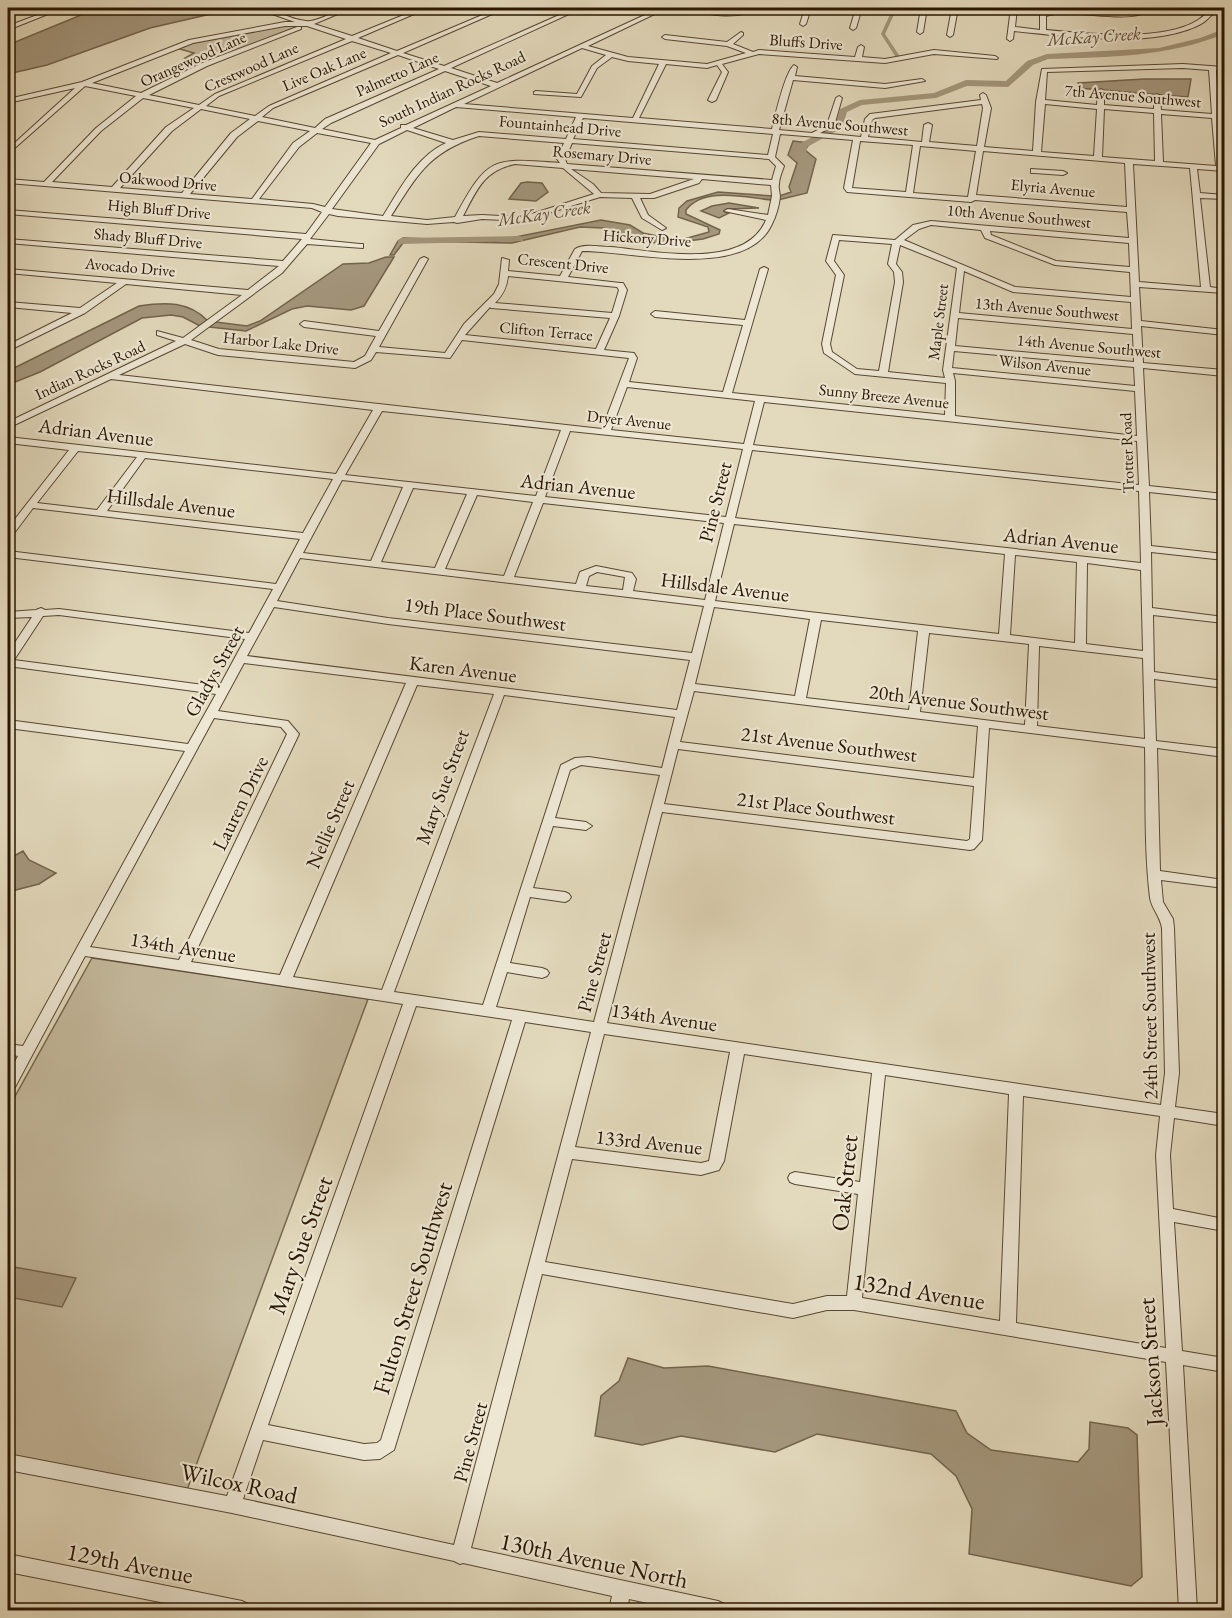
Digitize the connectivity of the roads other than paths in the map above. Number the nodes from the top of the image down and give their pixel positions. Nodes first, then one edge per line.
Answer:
1 (60, 8) edge
2 (258, 8) edge
3 (349, 8) edge
4 (426, 8) edge
5 (503, 8) edge
6 (579, 8) edge
7 (664, 8) edge
8 (693, 8) edge
9 (754, 8) edge
10 (808, 8) edge
11 (859, 8) edge
12 (924, 8) edge
13 (955, 8) edge
14 (1014, 8) edge
15 (1150, 8) edge
16 (1215, 8) edge
17 (308, 24) junction
18 (803, 24) dead end
19 (8, 28) edge
20 (853, 28) dead end
21 (1011, 29) junction
22 (920, 32) dead end
23 (1043, 32) junction
24 (741, 34) dead end
25 (950, 35) dead end
26 (665, 37) dead end
27 (352, 38) junction
28 (1010, 39) dead end
29 (728, 44) junction
30 (581, 46) junction
31 (861, 47) dead end
32 (397, 53) junction
33 (751, 53) junction
34 (610, 55) junction
35 (995, 58) dead end
36 (858, 59) junction
37 (663, 63) junction
38 (719, 64) junction
39 (794, 67) dead end
40 (444, 68) junction
41 (1212, 68) junction
42 (1224, 69) edge
43 (790, 78) junction
44 (922, 81) dead end
45 (84, 84) junction
46 (496, 85) junction
47 (1101, 91) dead end
48 (1213, 91) junction
49 (1224, 92) edge
50 (536, 93) dead end
51 (142, 96) junction
52 (1156, 96) dead end
53 (838, 98) dead end
54 (712, 100) dead end
55 (8, 101) edge
56 (1040, 102) junction
57 (454, 105) junction
58 (199, 107) junction
59 (1100, 107) junction
60 (1157, 111) junction
61 (580, 116) junction
62 (1220, 116) edge
63 (254, 118) junction
64 (635, 120) junction
65 (928, 125) dead end
66 (404, 127) junction
67 (314, 130) junction
68 (777, 132) junction
69 (811, 135) junction
70 (861, 139) junction
71 (568, 141) junction
72 (376, 142) junction
73 (453, 143) junction
74 (1222, 143) edge
75 (921, 144) junction
76 (978, 148) junction
77 (8, 152) edge
78 (1037, 153) junction
79 (1050, 154) junction
80 (771, 157) junction
81 (1098, 158) junction
82 (1129, 161) junction
83 (1159, 163) junction
84 (563, 166) junction
85 (1193, 166) junction
86 (1222, 169) edge
87 (1034, 171) dead end
88 (1049, 172) junction
89 (1063, 173) dead end
90 (700, 177) junction
91 (8, 181) edge
92 (775, 183) junction
93 (46, 184) junction
94 (114, 190) junction
95 (599, 195) junction
96 (909, 195) junction
97 (1197, 195) junction
98 (184, 196) junction
99 (972, 196) junction
100 (1224, 197) edge
101 (636, 198) junction
102 (253, 202) junction
103 (1131, 210) junction
104 (326, 211) junction
105 (728, 211) dead end
106 (8, 212) edge
107 (770, 218) junction
108 (386, 219) junction
109 (457, 221) junction
110 (984, 227) junction
111 (662, 228) dead end
112 (307, 239) junction
113 (8, 240) edge
114 (1133, 241) junction
115 (897, 242) junction
116 (748, 245) junction
117 (360, 246) dead end
118 (762, 252) dead end
119 (424, 260) dead end
120 (505, 260) dead end
121 (286, 264) junction
122 (961, 266) junction
123 (764, 269) dead end
124 (1134, 270) junction
125 (8, 272) edge
126 (503, 273) junction
127 (563, 278) junction
128 (124, 282) junction
129 (1135, 284) junction
130 (1206, 290) junction
131 (1224, 291) edge
132 (250, 293) junction
133 (1136, 300) junction
134 (8, 304) edge
135 (491, 305) junction
136 (82, 311) junction
137 (656, 314) dead end
138 (954, 315) junction
139 (615, 316) junction
140 (747, 323) junction
141 (304, 324) dead end
142 (1137, 328) junction
143 (1224, 332) edge
144 (160, 333) dead end
145 (382, 334) junction
146 (458, 337) junction
147 (8, 339) edge
148 (23, 340) junction
149 (186, 340) junction
150 (8, 348) edge
151 (950, 348) junction
152 (373, 349) junction
153 (599, 351) junction
154 (1138, 367) junction
155 (947, 370) junction
156 (1224, 373) edge
157 (883, 374) junction
158 (112, 377) junction
159 (951, 381) junction
160 (624, 384) junction
161 (1139, 389) junction
162 (727, 394) junction
163 (760, 398) junction
164 (379, 408) junction
165 (950, 418) junction
166 (8, 425) edge
167 (567, 428) junction
168 (606, 432) junction
169 (1142, 439) junction
170 (8, 440) edge
171 (748, 447) junction
172 (75, 448) junction
173 (143, 455) junction
174 (339, 477) junction
175 (409, 485) junction
176 (1144, 489) junction
177 (473, 492) junction
178 (1224, 497) edge
179 (539, 500) junction
180 (30, 505) junction
181 (100, 513) junction
182 (730, 520) junction
183 (8, 534) edge
184 (308, 537) junction
185 (1145, 548) junction
186 (1010, 552) junction
187 (8, 554) edge
188 (298, 555) junction
189 (1224, 556) edge
190 (1082, 560) junction
191 (375, 564) junction
192 (1146, 567) junction
193 (439, 571) junction
194 (508, 579) junction
195 (279, 587) junction
196 (580, 587) junction
197 (627, 593) junction
198 (271, 603) junction
199 (709, 603) junction
200 (41, 611) junction
201 (1147, 611) junction
202 (8, 615) edge
203 (816, 617) junction
204 (1224, 620) edge
205 (924, 629) junction
206 (252, 637) junction
207 (1004, 639) junction
208 (1034, 642) junction
209 (1080, 648) junction
210 (1148, 655) junction
211 (695, 657) junction
212 (240, 659) junction
213 (8, 662) edge
214 (1148, 675) junction
215 (413, 681) junction
216 (1224, 684) edge
217 (688, 687) junction
218 (223, 691) junction
219 (500, 692) junction
220 (800, 700) junction
221 (211, 714) junction
222 (682, 714) junction
223 (914, 715) junction
224 (984, 723) junction
225 (8, 724) edge
226 (1031, 729) junction
227 (1150, 743) junction
228 (673, 744) junction
229 (191, 748) junction
230 (1224, 753) edge
231 (666, 772) junction
232 (980, 783) junction
233 (657, 807) junction
234 (548, 821) junction
235 (586, 826) dead end
236 (1154, 875) junction
237 (1224, 884) edge
238 (527, 892) junction
239 (565, 897) dead end
240 (82, 951) junction
241 (502, 967) junction
242 (182, 968) junction
243 (542, 973) dead end
244 (284, 982) junction
245 (386, 998) junction
246 (411, 1001) junction
247 (488, 1011) junction
248 (520, 1016) junction
249 (600, 1027) junction
250 (738, 1048) junction
251 (8, 1049) edge
252 (26, 1052) junction
253 (879, 1068) junction
254 (8, 1087) edge
255 (1016, 1088) junction
256 (1169, 1111) junction
257 (1224, 1119) edge
258 (566, 1152) junction
259 (795, 1178) dead end
260 (866, 1189) junction
261 (1165, 1214) junction
262 (1224, 1224) edge
263 (537, 1267) junction
264 (854, 1303) junction
265 (1008, 1328) junction
266 (1172, 1357) junction
267 (1224, 1365) edge
268 (258, 1431) junction
269 (8, 1462) edge
270 (232, 1505) junction
271 (460, 1556) junction
272 (8, 1563) edge
273 (622, 1591) junction
274 (242, 1611) edge
275 (618, 1611) edge
276 (718, 1611) edge
277 (1188, 1611) edge

1 - 19 street
2 - 17 street
3 - 17 street, Orangewood Lane
4 - 27 street, Crestwood Lane
5 - 32 street, Live Oak Lane
6 - 40 street, Palmetto Lane
7 - 30 street, South Indian Rocks Road
8 - 9 street
10 - 18 street
11 - 20 street
12 - 22 street
13 - 25 street
14 - 21 street
15 - 23 street
16 - 23 street
17 - 27 street
17 - 45 street
17 - 51 street, Orangewood Lane
21 - 23 street
21 - 28 street
24 - 29 street
26 - 29 street
27 - 32 street
27 - 58 street, Crestwood Lane
29 - 33 street
30 - 34 street, Bluffs Drive
30 - 46 street, South Indian Rocks Road
31 - 36 street
32 - 40 street
32 - 63 street, Live Oak Lane
33 - 36 street, Bluffs Drive
33 - 38 street, Bluffs Drive
34 - 37 street, Bluffs Drive
34 - 50 street
35 - 36 street, Bluffs Drive
37 - 38 street, Bluffs Drive
37 - 64 street
38 - 54 street
39 - 43 street
40 - 46 street
40 - 67 street, Palmetto Lane
41 - 42 street
41 - 48 street
41 - 56 street
43 - 44 street
43 - 68 street
45 - 51 street
45 - 55 street
45 - 77 street
46 - 57 street, South Indian Rocks Road
47 - 59 street
48 - 49 street
48 - 62 street
51 - 58 street
51 - 93 street, Orangewood Lane
52 - 60 street
53 - 69 street
56 - 59 street, 7th Avenue Southwest
56 - 78 street
57 - 61 street, 8th Avenue Southwest
57 - 66 street, South Indian Rocks Road
58 - 63 street
58 - 94 street, Crestwood Lane
59 - 60 street, 7th Avenue Southwest
59 - 81 street
60 - 62 street, 7th Avenue Southwest
60 - 83 street
61 - 64 street, 8th Avenue Southwest
61 - 71 street
62 - 74 street
63 - 67 street
63 - 98 street, Live Oak Lane
64 - 68 street, 8th Avenue Southwest
65 - 75 street
66 - 72 street, South Indian Rocks Road
66 - 73 street
67 - 72 street
67 - 102 street, Palmetto Lane
68 - 69 street, 8th Avenue Southwest
68 - 80 street
69 - 70 street, 8th Avenue Southwest
70 - 75 street, 8th Avenue Southwest
70 - 76 street
70 - 96 street, Elyria Avenue
71 - 73 street, Fountainhead Drive
71 - 80 street, Fountainhead Drive
71 - 84 street
72 - 104 street, South Indian Rocks Road
73 - 108 street, Fountainhead Drive
74 - 86 street
75 - 76 street, 8th Avenue Southwest
75 - 96 street
76 - 78 street, 8th Avenue Southwest
76 - 99 street
78 - 79 street, 8th Avenue Southwest
79 - 81 street, 8th Avenue Southwest
79 - 88 street
80 - 92 street
81 - 82 street, 8th Avenue Southwest
82 - 83 street, 8th Avenue Southwest
82 - 103 street, Trotter Road
83 - 85 street, 8th Avenue Southwest
84 - 90 street, Rosemary Drive
84 - 95 street
84 - 109 street, Rosemary Drive
85 - 86 street, 8th Avenue Southwest
85 - 97 street
87 - 88 street
88 - 89 street
90 - 92 street, Rosemary Drive
90 - 101 street
91 - 93 street, Oakwood Drive
92 - 107 street
93 - 94 street, Oakwood Drive
94 - 98 street, Oakwood Drive
95 - 101 street
95 - 109 street, Oakwood Drive
96 - 99 street, Elyria Avenue
97 - 100 street
97 - 130 street
98 - 102 street, Oakwood Drive
99 - 103 street, Elyria Avenue
101 - 111 street
102 - 104 street, Oakwood Drive
103 - 114 street, Trotter Road
104 - 108 street, Oakwood Drive
104 - 112 street, South Indian Rocks Road
105 - 107 street
106 - 112 street, High Bluff Drive
107 - 116 street
108 - 109 street, Oakwood Drive
110 - 114 street, 10th Avenue Southwest
110 - 115 street, 10th Avenue Southwest
110 - 124 street
112 - 117 street, High Bluff Drive
112 - 121 street, South Indian Rocks Road
113 - 121 street, Shady Bluff Drive
114 - 124 street, Trotter Road
115 - 122 street
115 - 157 street
115 - 157 street
116 - 118 street
116 - 127 street, Hickory Drive
119 - 145 street, Harbor Lake Drive
120 - 126 street
121 - 132 street, South Indian Rocks Road
122 - 133 street
122 - 138 street, Maple Street
123 - 140 street
124 - 129 street, Trotter Road
125 - 128 street, Avocado Drive
126 - 127 street, Crescent Drive
126 - 135 street
127 - 139 street, Crescent Drive
128 - 132 street, Avocado Drive
128 - 136 street
129 - 130 street
129 - 133 street, Trotter Road
130 - 131 street
132 - 149 street, South Indian Rocks Road
133 - 142 street, Trotter Road
134 - 136 street
135 - 139 street
135 - 146 street
136 - 148 street
137 - 140 street
138 - 142 street, 13th Avenue Southwest
138 - 151 street, Maple Street
139 - 153 street, Crescent Drive
140 - 162 street
141 - 145 street
142 - 143 street, 13th Avenue Southwest
142 - 154 street, Trotter Road
144 - 149 street, Harbor Lake Drive
145 - 152 street, Harbor Lake Drive
146 - 152 street
146 - 153 street, Clifton Terrace
147 - 148 street
148 - 150 street
149 - 152 street, Harbor Lake Drive
149 - 158 street, Indian Rocks Road
151 - 154 street, 14th Avenue Southwest
151 - 155 street, Maple Street
153 - 160 street, Clifton Terrace
154 - 156 street, 14th Avenue Southwest
154 - 161 street, Trotter Road
155 - 159 street, Maple Street
155 - 161 street, Wilson Avenue
157 - 159 street
158 - 164 street, Dryer Avenue
158 - 166 street, Indian Rocks Road
159 - 165 street, Maple Street
160 - 162 street, Sunny Breeze Avenue
160 - 168 street
161 - 169 street, Trotter Road
162 - 163 street, Sunny Breeze Avenue
163 - 165 street, Sunny Breeze Avenue
163 - 171 street, Pine Street
164 - 167 street, Dryer Avenue
164 - 174 street, Gladys Street
165 - 169 street, Sunny Breeze Avenue
167 - 168 street, Dryer Avenue
167 - 179 street
168 - 171 street, Dryer Avenue
169 - 176 street, Trotter Road
170 - 172 street, Adrian Avenue
171 - 176 street, Dryer Avenue
171 - 182 street, Pine Street
172 - 173 street, Adrian Avenue
172 - 180 street
173 - 174 street, Adrian Avenue
173 - 181 street
174 - 175 street, Adrian Avenue
174 - 184 street, Gladys Street
175 - 177 street, Adrian Avenue
175 - 191 street
176 - 178 street, Dryer Avenue
176 - 185 street, Trotter Road
177 - 179 street, Adrian Avenue
177 - 193 street
179 - 182 street, Adrian Avenue
179 - 194 street
180 - 181 street, Hillsdale Avenue
180 - 183 street
181 - 184 street, Hillsdale Avenue
182 - 186 street, Adrian Avenue
182 - 199 street, Pine Street
184 - 188 street, Gladys Street
185 - 189 street
185 - 192 street, Trotter Road
186 - 190 street, Adrian Avenue
186 - 207 street
187 - 195 street
188 - 191 street, Hillsdale Avenue
188 - 195 street, Gladys Street
190 - 192 street, Adrian Avenue
190 - 209 street
191 - 193 street, Hillsdale Avenue
192 - 201 street, Trotter Road
193 - 194 street, Hillsdale Avenue
194 - 196 street, Hillsdale Avenue
195 - 198 street, Gladys Street
196 - 197 street, Hillsdale Avenue
196 - 197 street
197 - 199 street, Hillsdale Avenue
198 - 206 street, Gladys Street
198 - 211 street, 19th Place Southwest
199 - 203 street, Hillsdale Avenue
199 - 211 street, Pine Street
200 - 202 street
200 - 206 street
200 - 213 street
201 - 204 street
201 - 210 street, Trotter Road
203 - 205 street, Hillsdale Avenue
203 - 220 street
205 - 207 street, Hillsdale Avenue
205 - 223 street
206 - 212 street, Gladys Street
207 - 208 street, Hillsdale Avenue
208 - 209 street, Hillsdale Avenue
208 - 226 street
209 - 210 street, Hillsdale Avenue
210 - 214 street, Trotter Road
211 - 217 street, Pine Street
212 - 215 street, Karen Avenue
212 - 218 street, Gladys Street
213 - 218 street
214 - 216 street
214 - 227 street, Trotter Road
215 - 219 street, Karen Avenue
215 - 244 street, Nellie Street
217 - 220 street, 20th Avenue Southwest
217 - 222 street, Pine Street
218 - 221 street, Gladys Street
219 - 222 street, Karen Avenue
219 - 245 street, Mary Sue Street
220 - 223 street, 20th Avenue Southwest
221 - 229 street, Gladys Street
221 - 242 street, Lauren Drive
222 - 228 street, Pine Street
223 - 224 street, 20th Avenue Southwest
224 - 226 street, 20th Avenue Southwest
224 - 232 street
225 - 229 street
226 - 227 street, 20th Avenue Southwest
227 - 230 street, 20th Avenue Southwest
227 - 236 street, 24th Street Southwest
228 - 231 street, Pine Street
228 - 232 street, 21st Avenue Southwest
229 - 240 street, Gladys Street
231 - 233 street, Pine Street
231 - 234 street
232 - 233 street, 21st Place Southwest
233 - 249 street, Pine Street
234 - 235 street
234 - 238 street
236 - 237 street
236 - 256 street, 24th Street Southwest
238 - 239 street
238 - 241 street
240 - 242 street, 134th Avenue
240 - 252 street, Gladys Street
241 - 243 street
241 - 247 street
242 - 244 street, 134th Avenue
244 - 245 street, 134th Avenue
245 - 246 street, 134th Avenue
246 - 247 street, 134th Avenue
246 - 268 street, Mary Sue Street
247 - 248 street, 134th Avenue
248 - 249 street, 134th Avenue
248 - 268 street, Fulton Street Southwest
249 - 250 street, 134th Avenue
249 - 258 street, Pine Street
250 - 253 street, 134th Avenue
250 - 258 street, 133rd Avenue
251 - 252 street
252 - 254 street, Gladys Street
253 - 255 street, 134th Avenue
253 - 260 street, Oak Street
255 - 256 street, 134th Avenue
255 - 265 street
256 - 257 street, 134th Avenue
256 - 261 street, Jackson Street
258 - 263 street, Pine Street
259 - 260 street
260 - 264 street, Oak Street
261 - 262 street
261 - 266 street, Jackson Street
263 - 264 street, 132nd Avenue
263 - 271 street, Pine Street
264 - 265 street, 132nd Avenue
265 - 266 street, 132nd Avenue
266 - 267 street, 132nd Avenue
266 - 277 street, Jackson Street
268 - 270 street, Mary Sue Street
269 - 270 street, Wilcox Road
270 - 271 street, Wilcox Road
271 - 273 street, 130th Avenue North
272 - 274 street, 129th Avenue
273 - 275 street
273 - 276 street, 130th Avenue North

